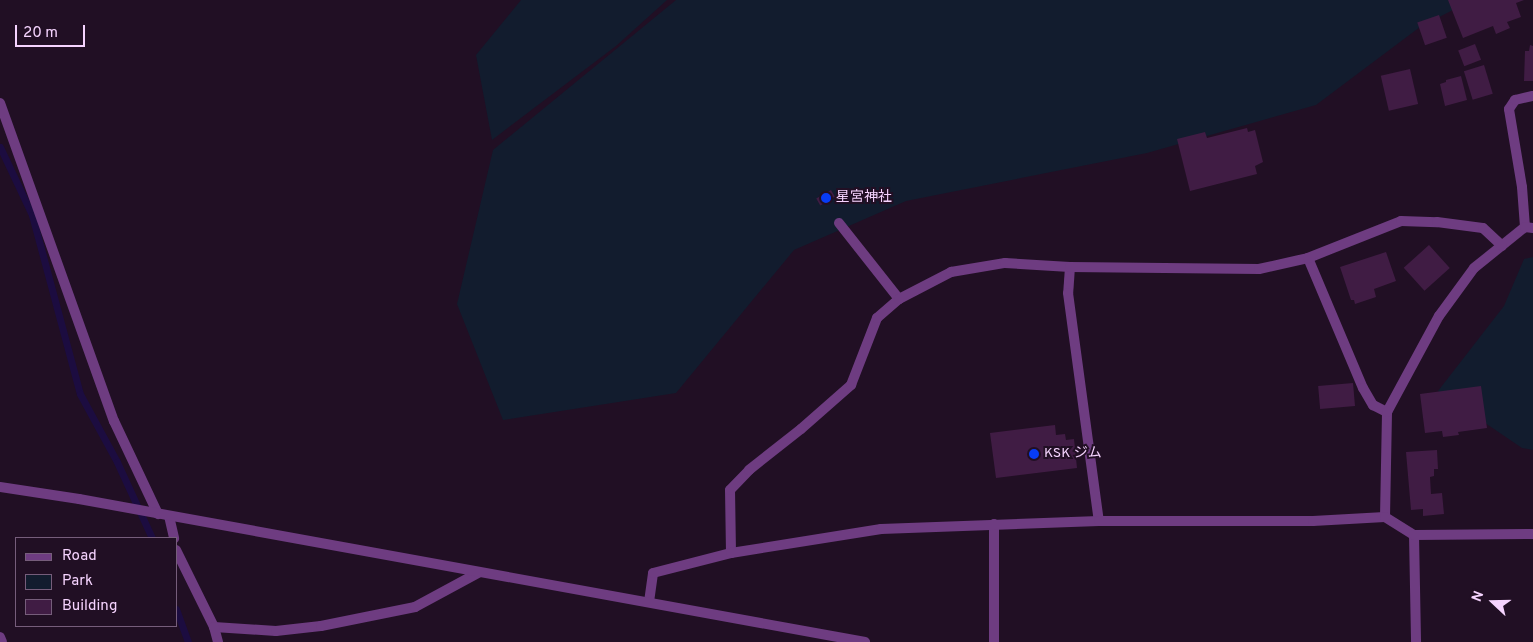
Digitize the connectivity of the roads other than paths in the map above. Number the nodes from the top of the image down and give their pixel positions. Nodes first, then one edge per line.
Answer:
1 (1533, 96) edge
2 (0, 103) edge
3 (839, 223) dead end
4 (1529, 227) edge
5 (1502, 246) junction
6 (1308, 258) junction
7 (1070, 267) junction
8 (899, 299) junction
9 (1386, 412) junction
10 (0, 487) edge
11 (164, 515) junction
12 (1385, 517) junction
13 (1099, 520) junction
14 (994, 524) junction
15 (1533, 534) edge
16 (1414, 535) junction
17 (174, 537) edge
18 (731, 552) junction
19 (178, 554) edge
20 (478, 574) junction
21 (649, 602) junction
22 (214, 627) junction
23 (0, 637) edge
24 (2, 642) edge
25 (218, 642) edge
26 (865, 642) edge
27 (994, 642) edge
28 (1416, 642) edge

1 - 4 street
2 - 11 street
3 - 8 street
4 - 5 street
5 - 6 street
5 - 9 street
6 - 7 street
6 - 9 street
7 - 8 street
7 - 13 street
8 - 18 street
9 - 12 street
10 - 11 street
11 - 17 street
11 - 20 street
12 - 13 street
12 - 16 street
13 - 14 street
14 - 18 street
14 - 27 street
15 - 16 street
16 - 28 street
18 - 21 street
19 - 22 street
20 - 21 street
20 - 22 street
21 - 26 street
22 - 25 street
23 - 24 street

